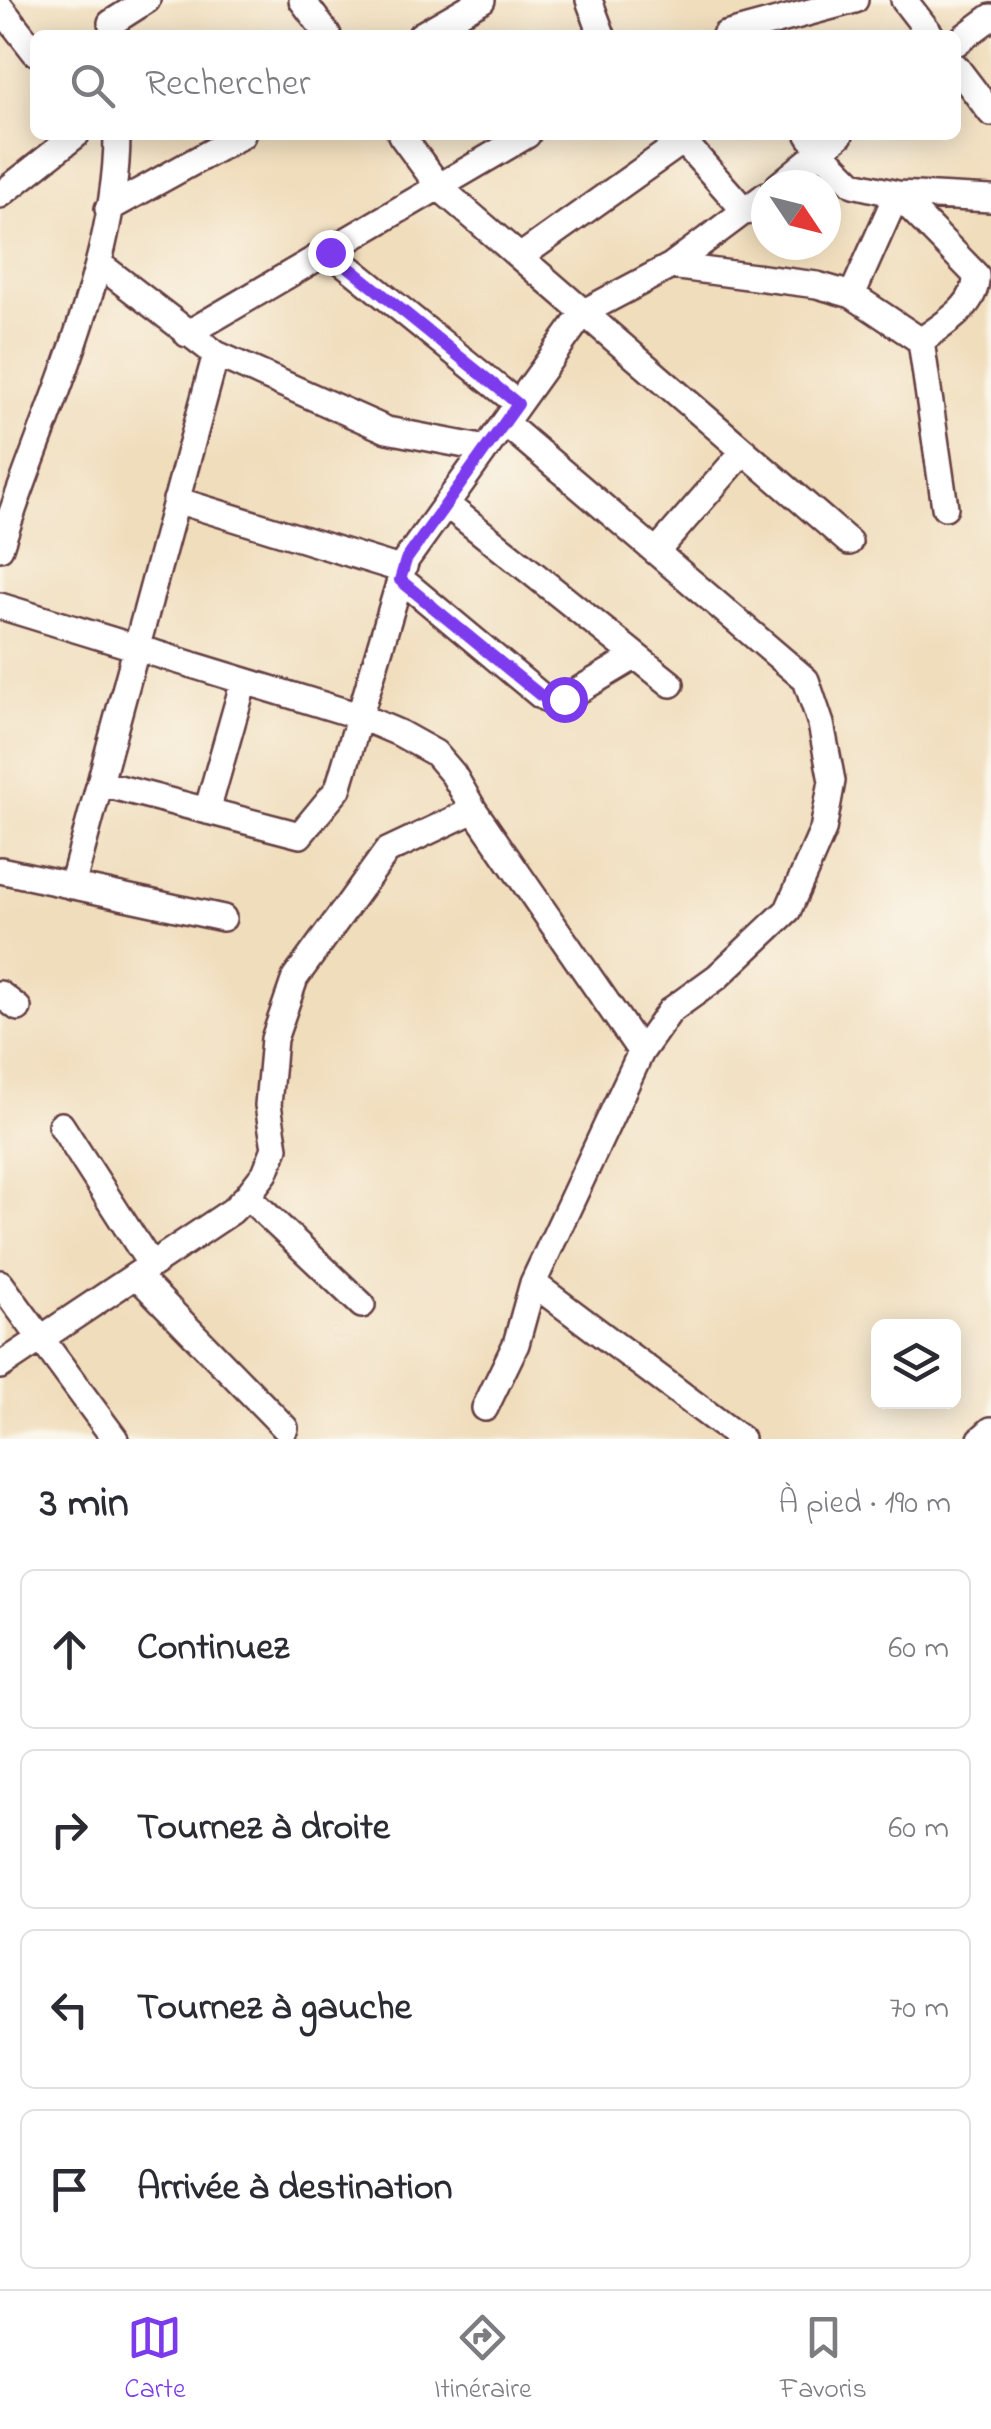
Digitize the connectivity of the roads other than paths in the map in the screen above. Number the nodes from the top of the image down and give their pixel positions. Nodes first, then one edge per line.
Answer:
1 (147, 0) edge
2 (302, 0) edge
3 (481, 0) edge
4 (589, 0) edge
5 (855, 0) edge
6 (904, 0) edge
7 (0, 7) edge
8 (991, 17) edge
9 (110, 19) edge
10 (324, 30) edge
11 (430, 30) edge
12 (600, 30) edge
13 (751, 30) edge
14 (927, 30) edge
15 (961, 39) edge
16 (30, 46) edge
17 (961, 73) edge
18 (987, 102) edge
19 (70, 140) edge
20 (233, 140) edge
21 (405, 140) edge
22 (519, 140) edge
23 (678, 140) edge
24 (683, 140) edge
25 (815, 143) edge
26 (116, 146) edge
27 (792, 170) edge
28 (440, 188) junction
29 (897, 194) junction
30 (0, 195) edge
31 (991, 199) edge
32 (108, 208) junction
33 (751, 208) edge
34 (746, 212) junction
35 (330, 252) junction
36 (520, 258) junction
37 (99, 264) junction
38 (671, 266) junction
39 (852, 295) junction
40 (584, 312) junction
41 (187, 334) junction
42 (921, 341) junction
43 (216, 354) junction
44 (511, 413) junction
45 (486, 449) junction
46 (744, 451) junction
47 (176, 500) junction
48 (6, 502) edge
49 (446, 504) junction
50 (944, 507) dead end
51 (849, 542) dead end
52 (0, 548) edge
53 (657, 551) junction
54 (402, 575) junction
55 (0, 606) edge
56 (136, 648) junction
57 (636, 656) junction
58 (244, 680) junction
59 (671, 684) dead end
60 (359, 716) junction
61 (100, 783) junction
62 (474, 810) junction
63 (207, 811) junction
64 (0, 870) edge
65 (72, 886) junction
66 (224, 918) dead end
67 (641, 1052) junction
68 (61, 1125) dead end
69 (247, 1196) junction
70 (143, 1270) junction
71 (533, 1282) junction
72 (0, 1283) edge
73 (362, 1305) dead end
74 (41, 1339) junction
75 (0, 1366) edge
76 (485, 1408) dead end
77 (285, 1428) dead end
78 (991, 1430) edge
79 (115, 1439) edge
80 (740, 1439) edge
81 (981, 1439) edge

1 - 9 street
2 - 10 street
3 - 11 street
4 - 12 street
5 - 13 street
6 - 14 street
7 - 16 street
8 - 15 street
17 - 18 street
19 - 30 street
20 - 32 street
21 - 28 street
22 - 28 street
23 - 36 street
24 - 34 street
25 - 27 street
25 - 29 street
26 - 32 street
28 - 35 street
28 - 36 street
29 - 31 street
29 - 39 street
29 - 42 street
32 - 37 street
33 - 34 street
34 - 38 street
35 - 41 street
35 - 44 street
36 - 40 street
37 - 41 street
37 - 48 street
38 - 39 street
38 - 40 street
39 - 42 street
40 - 44 street
40 - 46 street
41 - 43 street
42 - 50 street
43 - 45 street
43 - 47 street
44 - 45 street
44 - 53 street
45 - 49 street
46 - 51 street
46 - 53 street
47 - 54 street
47 - 56 street
48 - 52 street
49 - 54 street
49 - 57 street
53 - 67 street
54 - 57 street
54 - 60 street
55 - 56 street
56 - 58 street
56 - 61 street
57 - 59 street
58 - 60 street
58 - 63 street
60 - 62 street
60 - 63 street
61 - 63 street
61 - 65 street
62 - 67 street
62 - 69 street
64 - 65 street
65 - 66 street
67 - 71 street
68 - 70 street
69 - 70 street
69 - 73 street
70 - 74 street
70 - 77 street
71 - 76 street
71 - 80 street
72 - 74 street
74 - 75 street
74 - 79 street
78 - 81 street

